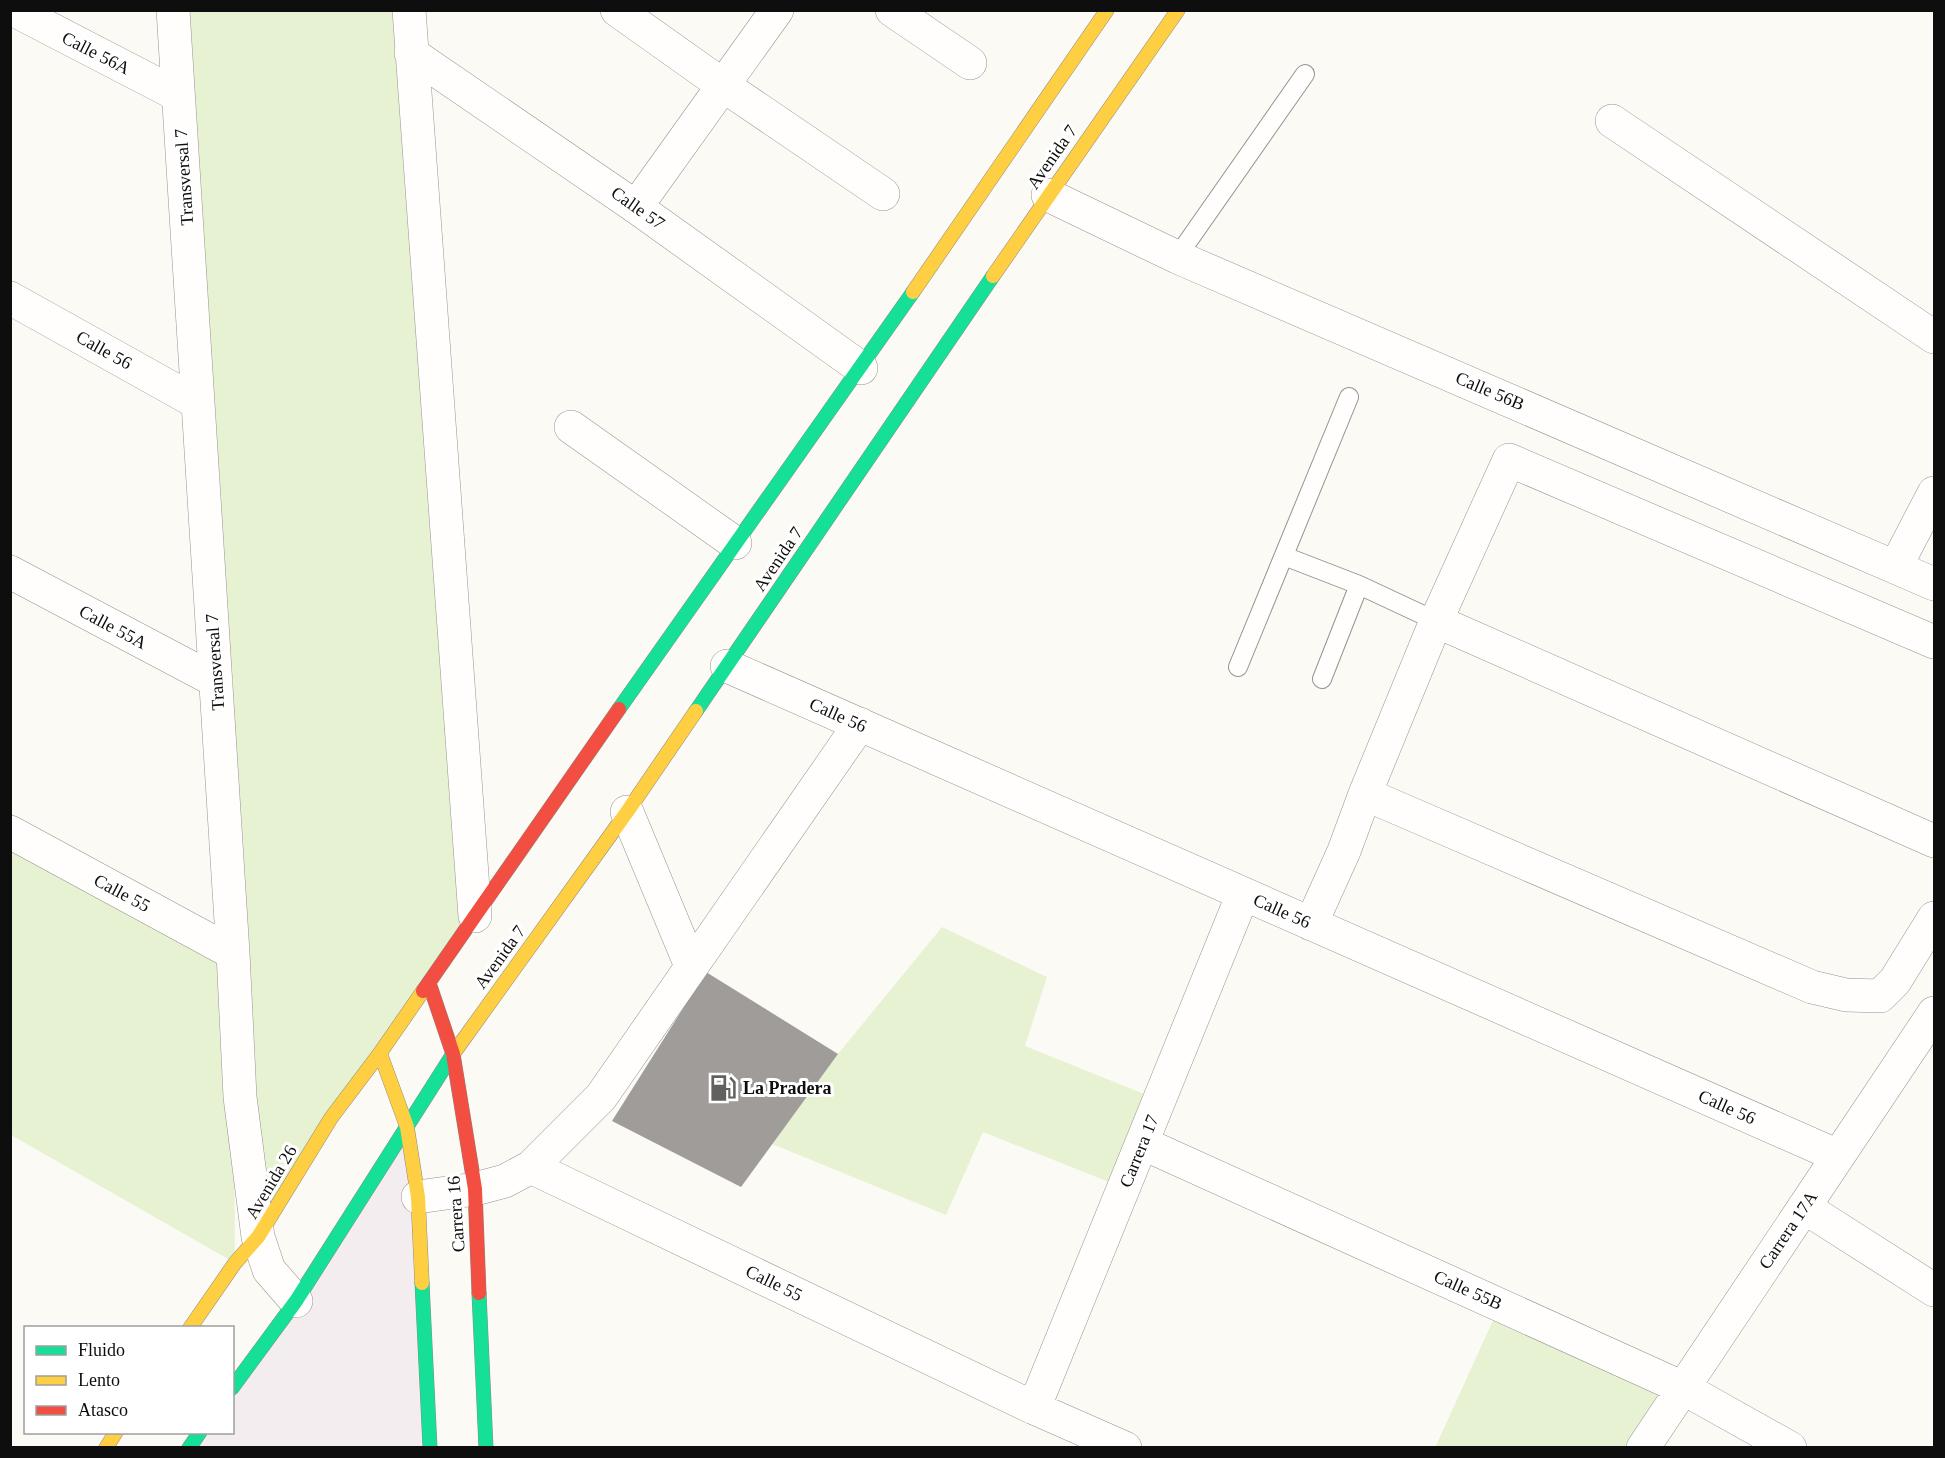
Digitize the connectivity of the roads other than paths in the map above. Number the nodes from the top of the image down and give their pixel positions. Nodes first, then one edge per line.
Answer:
1 (14, 10) edge
2 (174, 10) edge
3 (409, 10) edge
4 (617, 10) edge
5 (777, 10) edge
6 (892, 10) edge
7 (1107, 10) edge
8 (1178, 10) edge
9 (411, 54) junction
10 (970, 63) dead end
11 (1305, 74) dead end
12 (724, 86) junction
13 (178, 95) junction
14 (1612, 121) dead end
15 (883, 194) dead end
16 (1047, 195) junction
17 (636, 207) junction
18 (1177, 257) junction
19 (10, 298) edge
20 (1935, 337) edge
21 (861, 368) junction
22 (1349, 397) dead end
23 (198, 403) junction
24 (571, 427) dead end
25 (1935, 494) edge
26 (735, 543) junction
27 (1284, 556) junction
28 (1896, 566) junction
29 (10, 572) edge
30 (1935, 584) edge
31 (1359, 585) junction
32 (1436, 621) junction
33 (1935, 642) edge
34 (727, 666) junction
35 (1238, 667) dead end
36 (1322, 679) dead end
37 (216, 681) junction
38 (860, 724) junction
39 (1365, 794) junction
40 (627, 812) junction
41 (10, 832) edge
42 (1935, 841) edge
43 (1243, 894) junction
44 (476, 916) junction
45 (1935, 918) edge
46 (1311, 924) junction
47 (233, 953) junction
48 (691, 966) junction
49 (429, 982) junction
50 (1932, 1022) edge
51 (380, 1053) junction
52 (453, 1054) junction
53 (407, 1127) junction
54 (1142, 1143) junction
55 (1838, 1156) junction
56 (531, 1167) junction
57 (475, 1189) junction
58 (418, 1197) junction
59 (1804, 1207) junction
60 (258, 1237) junction
61 (1935, 1290) edge
62 (296, 1301) junction
63 (191, 1326) edge
64 (234, 1385) edge
65 (1683, 1388) junction
66 (1034, 1408) junction
67 (115, 1434) edge
68 (199, 1434) edge
69 (106, 1448) edge
70 (189, 1448) edge
71 (430, 1448) edge
72 (486, 1448) edge
73 (1125, 1448) edge
74 (1643, 1448) edge
75 (1790, 1448) edge

1 - 13 street, Calle 56A
2 - 13 street, Transversal 7
3 - 9 street
4 - 12 street
5 - 12 street
6 - 10 street
7 - 21 main road, Avenida 7
8 - 16 main road, Avenida 7
9 - 17 street, Calle 57
9 - 44 street
11 - 18 lane
12 - 15 street
12 - 17 street
13 - 23 street, Transversal 7
14 - 20 street
16 - 18 street, Calle 56B
16 - 34 main road, Avenida 7
17 - 21 street, Calle 57
18 - 28 street, Calle 56B
19 - 23 street, Calle 56
21 - 26 main road, Avenida 7
22 - 27 lane
23 - 37 street, Transversal 7
24 - 26 street
25 - 28 street
26 - 44 main road, Avenida 7
27 - 31 lane
27 - 35 lane
28 - 30 street, Calle 56B
29 - 37 street, Calle 55A
31 - 32 lane
31 - 36 lane
32 - 33 street
32 - 39 street
32 - 42 street
34 - 38 street, Calle 56
34 - 40 main road, Avenida 7
37 - 47 street, Transversal 7
38 - 43 street, Calle 56
38 - 48 street
39 - 45 street
39 - 46 street
40 - 48 street
40 - 52 main road, Avenida 7
41 - 47 street, Calle 55
43 - 46 street, Calle 56
43 - 54 street, Carrera 17
44 - 49 main road, Avenida 7
46 - 55 street, Calle 56
47 - 60 street, Transversal 7
48 - 56 street
49 - 51 main road, Avenida 7
49 - 52 main road, Carrera 16
50 - 55 street, Carrera 17A
51 - 53 main road, Carrera 16
51 - 60 main road, Avenida 26
52 - 53 main road, Avenida 7
52 - 57 main road, Carrera 16
53 - 58 main road, Carrera 16
53 - 62 main road
54 - 65 street, Calle 55B
54 - 66 street, Carrera 17
55 - 59 street, Carrera 17A
56 - 57 street
56 - 66 street, Calle 55
57 - 58 street
57 - 72 main road, Carrera 16
58 - 71 main road, Carrera 16
59 - 61 street
59 - 65 street, Carrera 17A
60 - 62 street, Transversal 7
60 - 63 main road, Avenida 26
62 - 64 main road
65 - 74 street, Carrera 17A
65 - 75 street, Calle 55B
66 - 73 street, Calle 55
67 - 69 main road
68 - 70 main road

